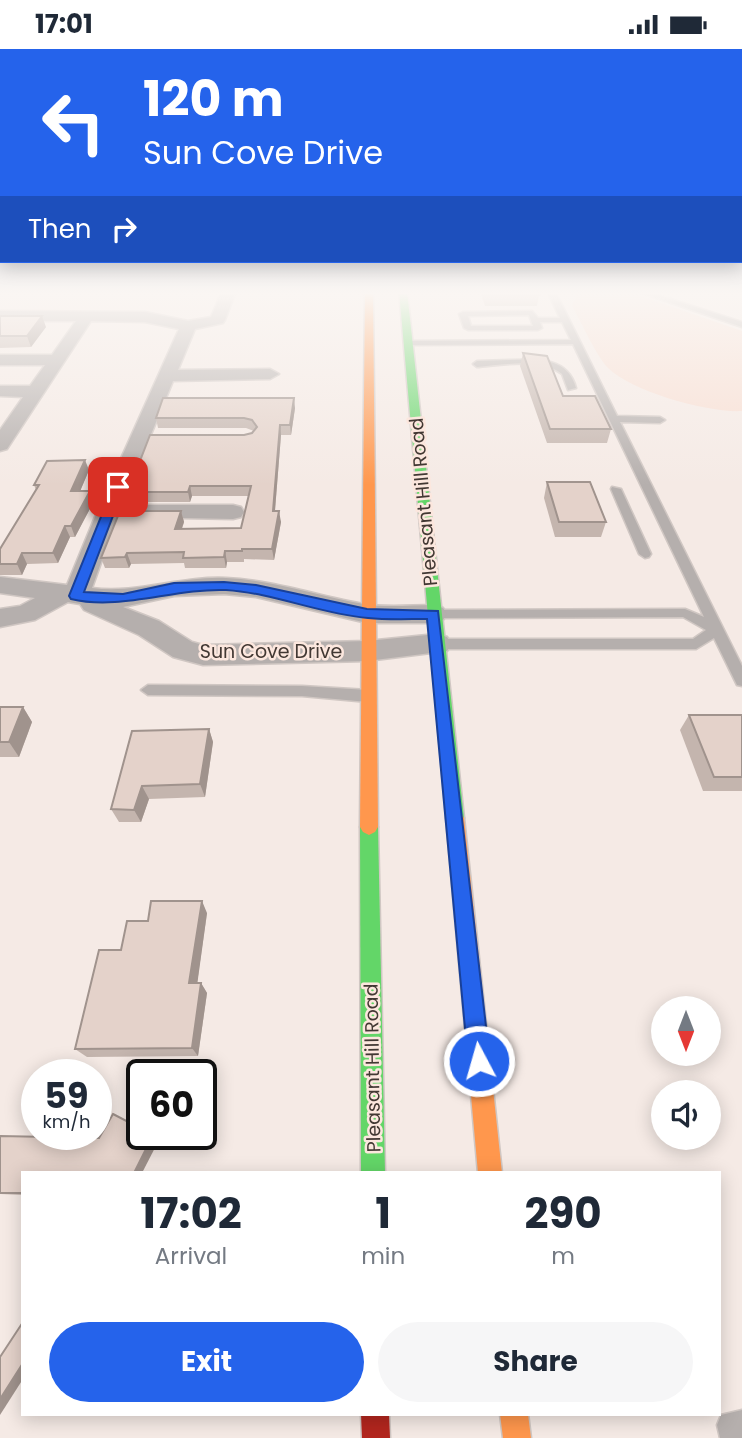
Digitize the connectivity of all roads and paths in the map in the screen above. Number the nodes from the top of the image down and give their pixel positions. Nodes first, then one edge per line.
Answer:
1 (59, 356) edge
2 (175, 356) edge
3 (370, 356) edge
4 (409, 356) edge
5 (583, 356) edge
6 (0, 360) edge
7 (56, 360) junction
8 (477, 364) dead end
9 (270, 374) dead end
10 (166, 376) junction
11 (571, 388) dead end
12 (0, 391) edge
13 (34, 392) junction
14 (614, 419) junction
15 (660, 421) dead end
16 (139, 437) junction
17 (166, 437) edge
18 (0, 445) edge
19 (617, 489) dead end
20 (108, 512) junction
21 (233, 512) dead end
22 (645, 554) dead end
23 (0, 585) edge
24 (187, 587) junction
25 (69, 595) junction
26 (367, 614) junction
27 (433, 614) junction
28 (0, 618) edge
29 (716, 629) junction
30 (160, 635) junction
31 (437, 645) junction
32 (367, 651) junction
33 (742, 681) edge
34 (148, 690) dead end
35 (368, 696) junction
36 (373, 1171) edge
37 (490, 1171) edge
38 (375, 1416) edge
39 (514, 1416) edge
40 (742, 1424) edge
41 (376, 1438) edge
42 (517, 1438) edge
43 (734, 1438) edge

1 - 7 street
2 - 10 street
3 - 26 main road, Pleasant Hill Road
4 - 27 main road, Pleasant Hill Road
5 - 14 lane
6 - 7 street
7 - 13 street
8 - 11 lane
9 - 10 street
10 - 16 street
12 - 13 street
13 - 18 street
14 - 15 lane
14 - 29 lane
16 - 17 street
16 - 20 street
19 - 22 lane
20 - 21 street
20 - 25 street
23 - 25 street, Sun Cove Drive
24 - 25 street, Sun Cove Drive
24 - 26 street, Sun Cove Drive
24 - 30 street
25 - 28 street
25 - 30 street, Sun Cove Drive
26 - 27 street, Sun Cove Drive
26 - 32 main road, Pleasant Hill Road
27 - 29 lane
27 - 31 main road, Pleasant Hill Road
29 - 31 lane
29 - 33 lane
30 - 32 street, Sun Cove Drive
31 - 32 street, Sun Cove Drive
31 - 37 main road, Pleasant Hill Road
32 - 35 main road, Pleasant Hill Road
34 - 35 lane
35 - 36 main road, Pleasant Hill Road
38 - 41 main road
39 - 42 main road
40 - 43 lane

